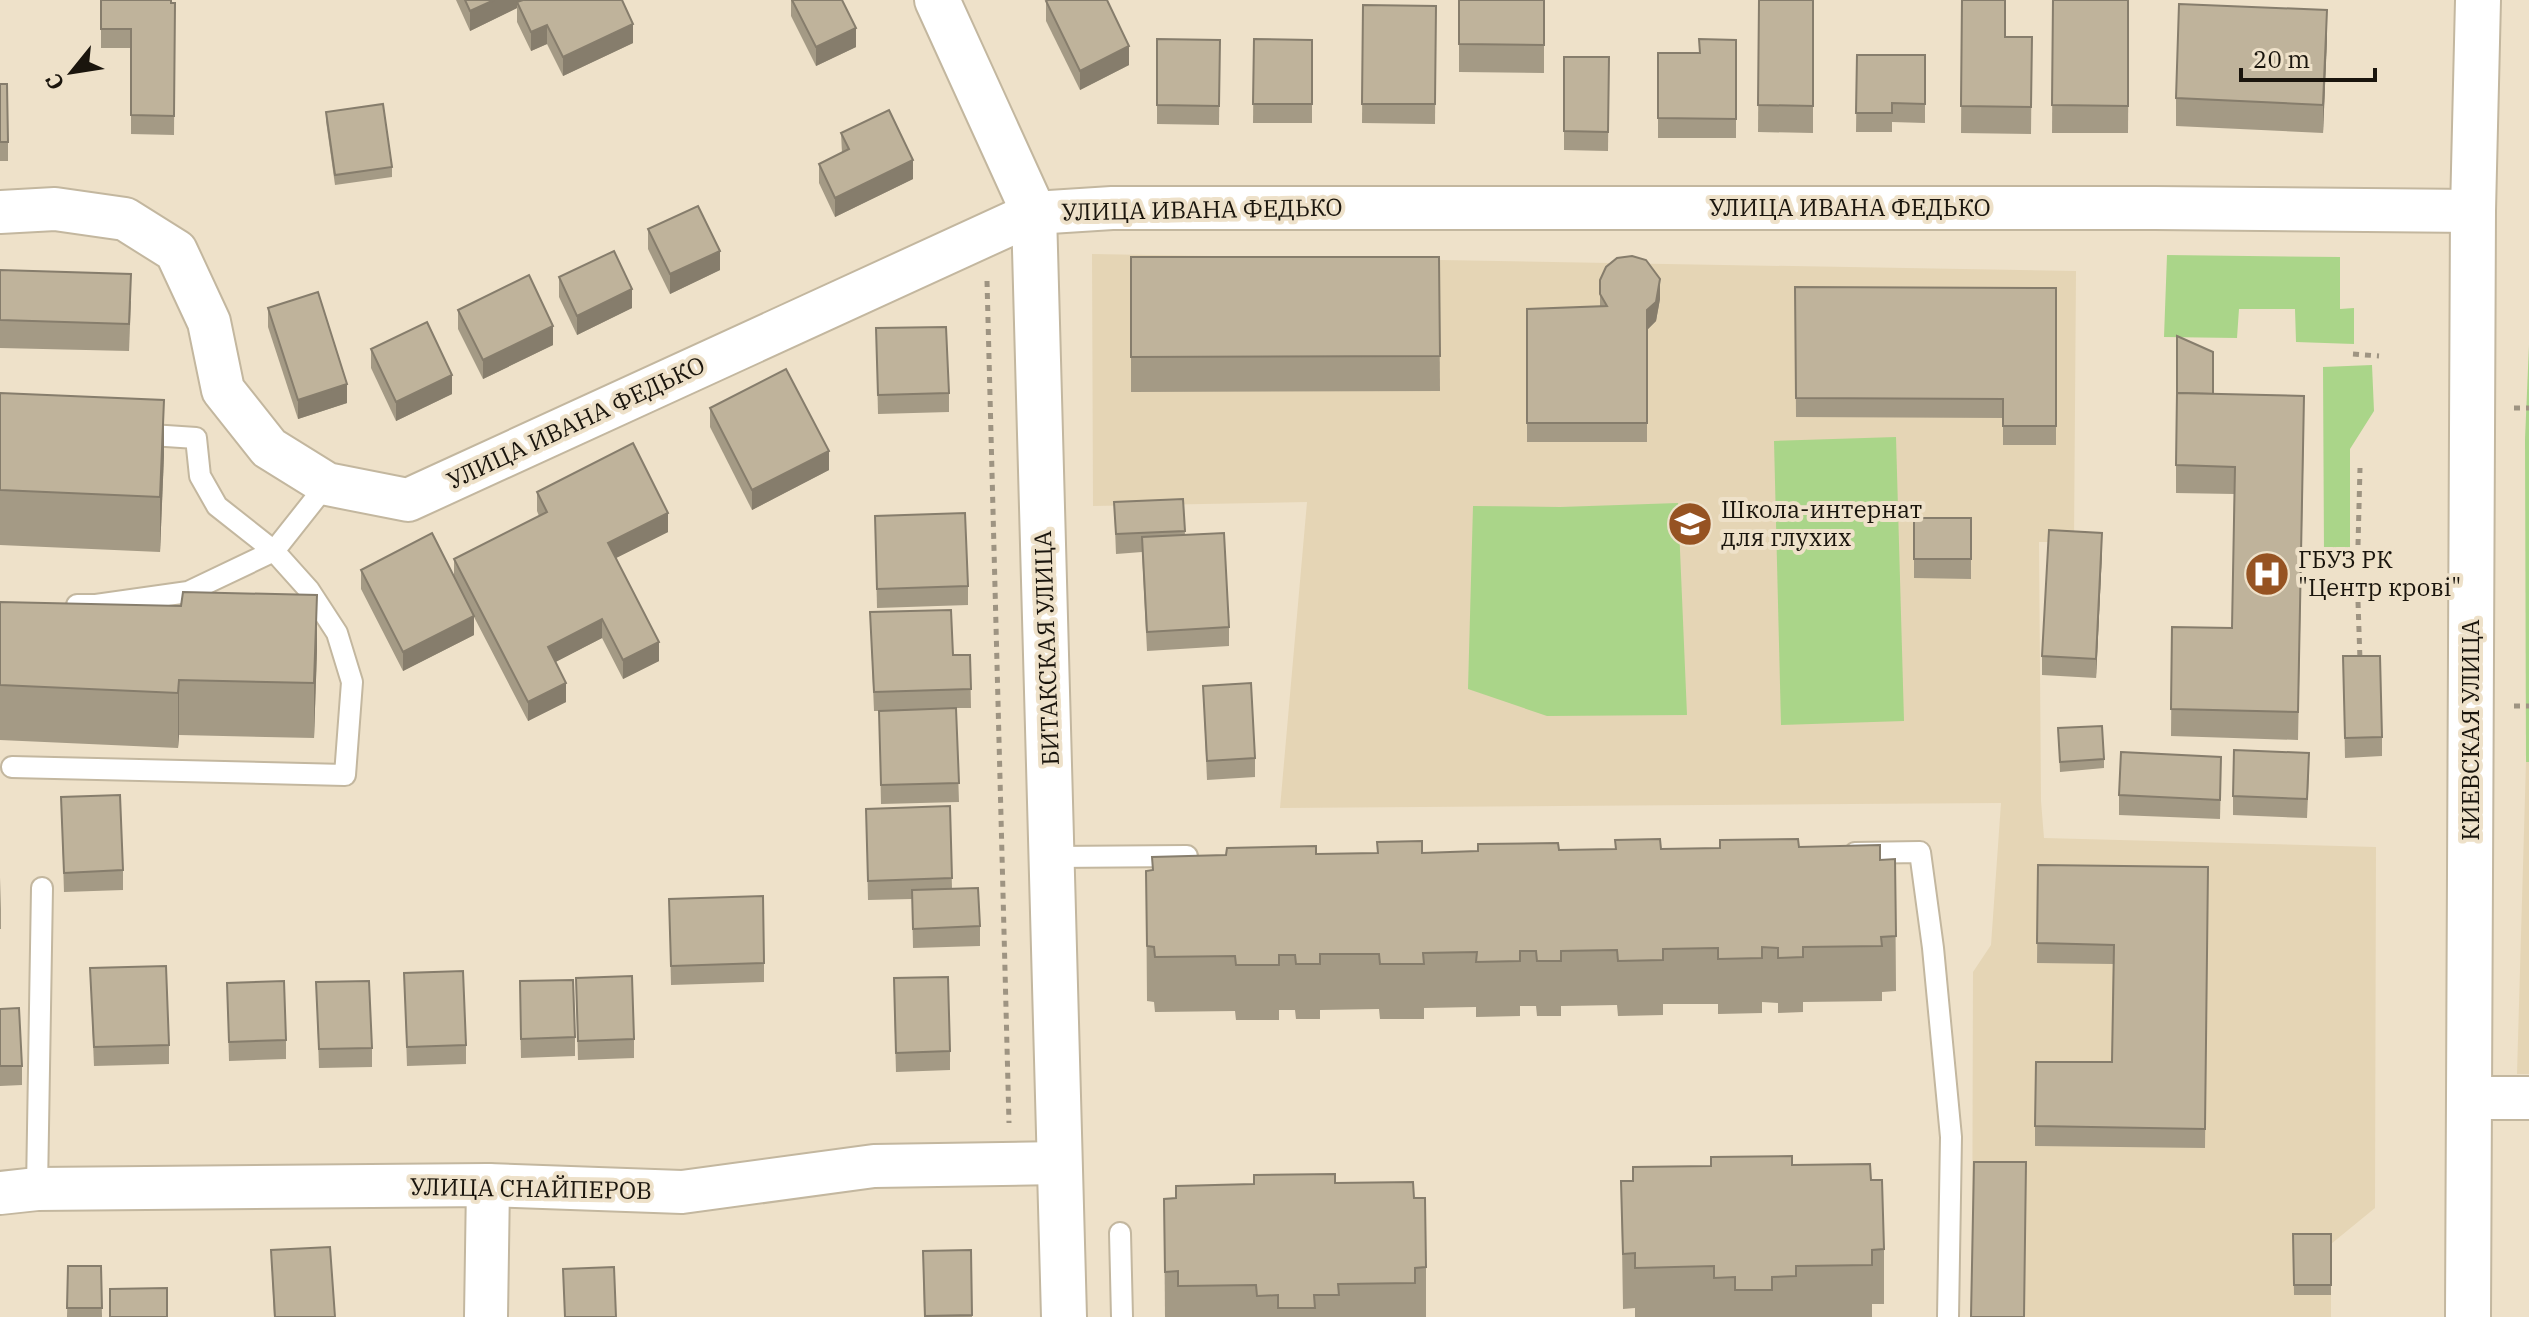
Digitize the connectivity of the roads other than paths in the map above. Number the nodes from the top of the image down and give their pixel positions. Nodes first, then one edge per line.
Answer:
1 (937, 0) edge
2 (2478, 0) edge
3 (2473, 211) junction
4 (0, 212) edge
5 (1034, 213) junction
6 (120, 433) edge
7 (327, 484) junction
8 (274, 551) junction
9 (64, 605) edge
10 (12, 767) dead end
11 (1841, 853) edge
12 (1210, 856) edge
13 (1053, 857) junction
14 (42, 888) dead end
15 (2471, 1098) junction
16 (2529, 1098) edge
17 (1060, 1163) junction
18 (488, 1185) junction
19 (19, 1191) edge
20 (1120, 1233) dead end
21 (486, 1317) edge
22 (1064, 1317) edge
23 (1122, 1317) edge
24 (1948, 1317) edge
25 (2468, 1317) edge

1 - 5 street, БИТАКСКАЯ УЛИЦА
2 - 3 street, КИЕВСКАЯ УЛИЦА
3 - 5 street, УЛИЦА ИВАНА ФЕДЬКО
3 - 15 street, КИЕВСКАЯ УЛИЦА
4 - 7 street, УЛИЦА ИВАНА ФЕДЬКО
5 - 7 street, УЛИЦА ИВАНА ФЕДЬКО
5 - 13 street, БИТАКСКАЯ УЛИЦА
6 - 8 lane
7 - 8 lane
8 - 9 lane
8 - 10 lane
11 - 24 lane
12 - 13 lane
13 - 17 street, БИТАКСКАЯ УЛИЦА
14 - 19 lane
15 - 16 street
15 - 25 street, КИЕВСКАЯ УЛИЦА
17 - 18 street, УЛИЦА СНАЙПЕРОВ
17 - 22 street, БИТАКСКАЯ УЛИЦА
18 - 19 street, УЛИЦА СНАЙПЕРОВ
18 - 21 street
20 - 23 lane

